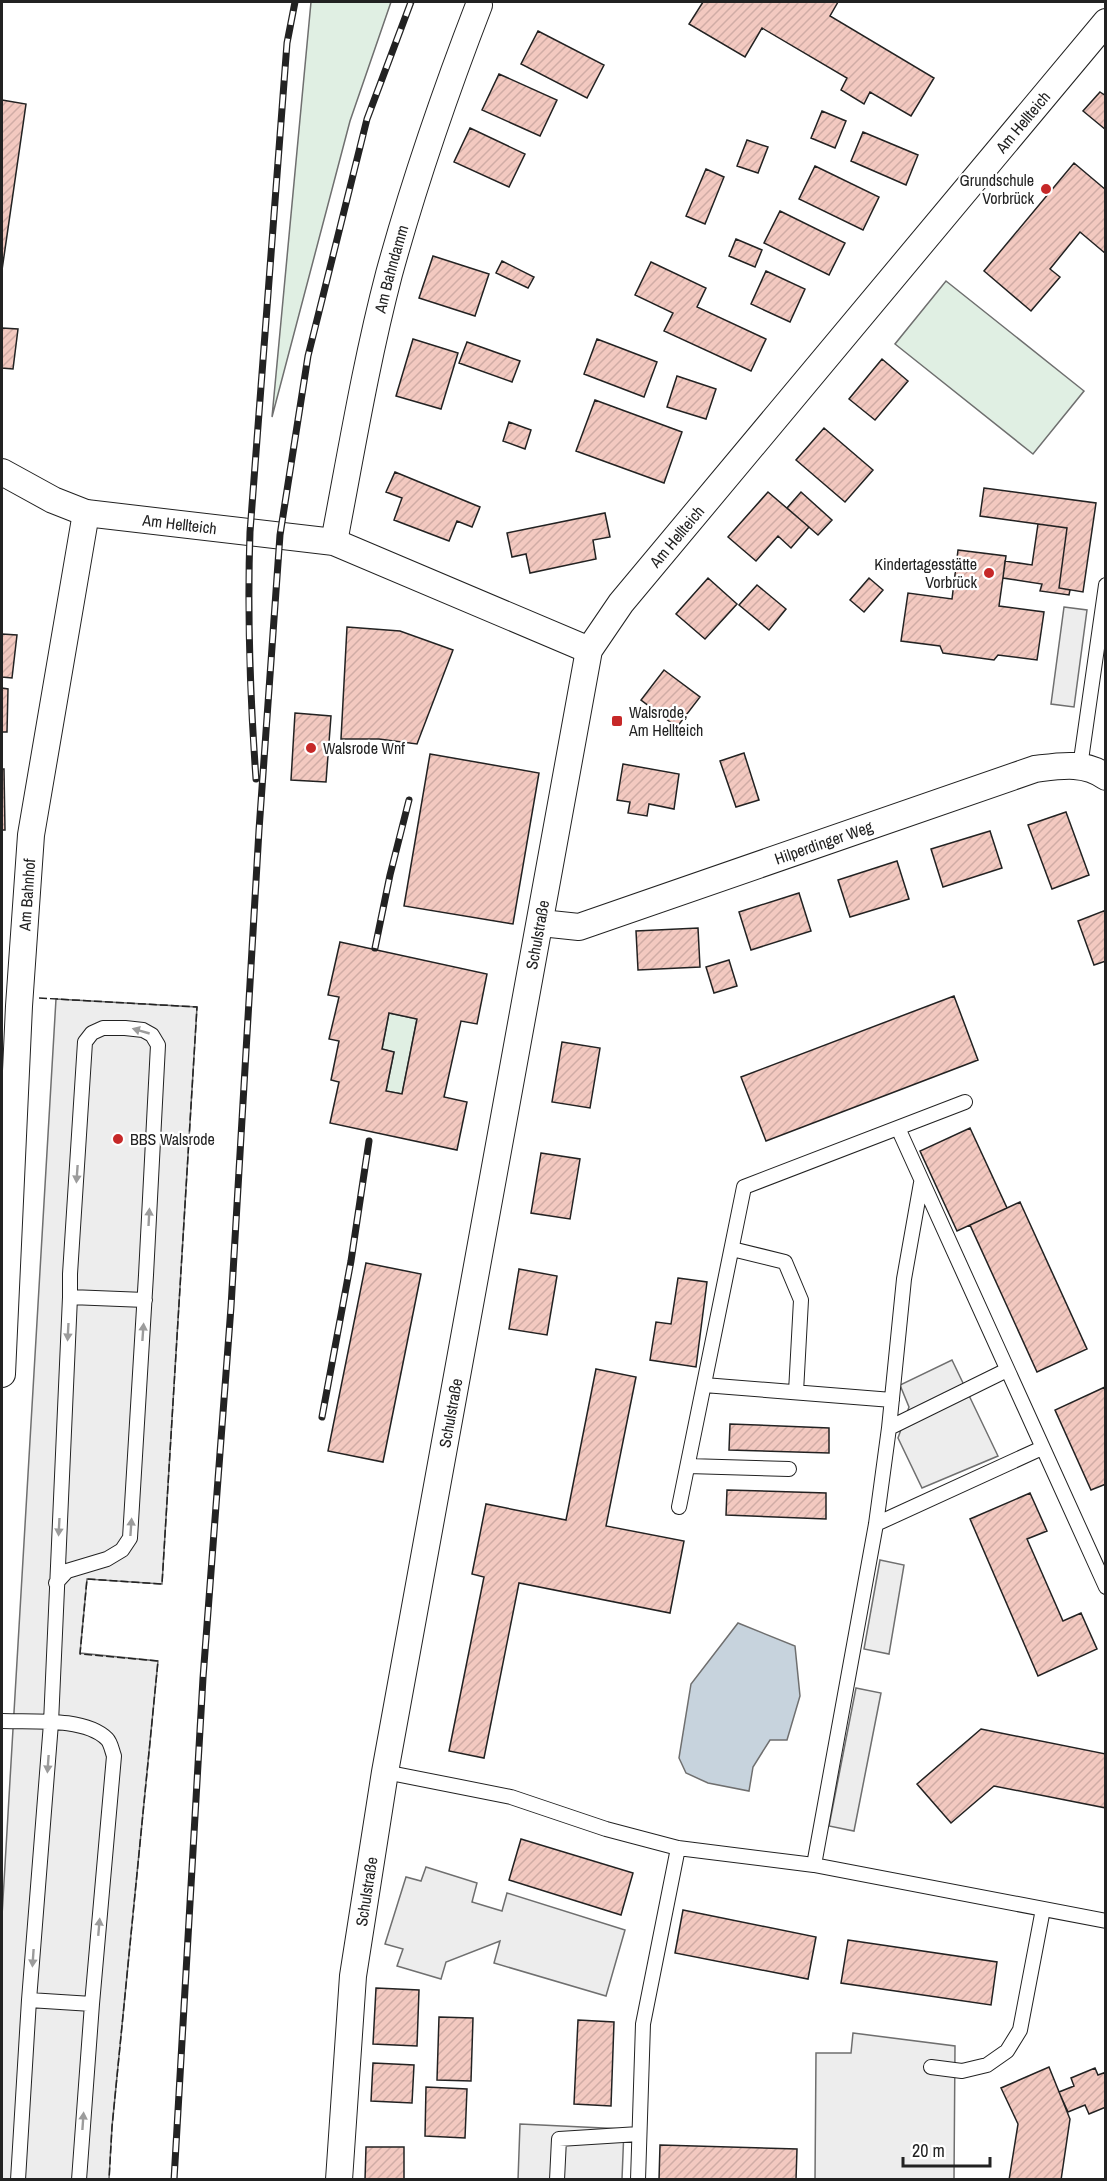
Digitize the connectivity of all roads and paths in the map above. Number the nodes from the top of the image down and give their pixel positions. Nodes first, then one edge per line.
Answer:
1 (479, 5) dead end
2 (1106, 22) edge
3 (2, 471) edge
4 (86, 513) junction
5 (334, 542) junction
6 (1106, 585) edge
7 (589, 650) junction
8 (1080, 767) junction
9 (1106, 777) edge
10 (541, 922) junction
11 (10, 1005) edge
12 (965, 1102) dead end
13 (898, 1128) junction
14 (921, 1183) junction
15 (732, 1249) junction
16 (70, 1297) junction
17 (145, 1300) junction
18 (1007, 1371) junction
19 (2, 1374) edge
20 (704, 1386) junction
21 (796, 1392) junction
22 (892, 1400) junction
23 (890, 1428) junction
24 (1042, 1448) junction
25 (688, 1466) junction
26 (789, 1469) dead end
27 (679, 1507) dead end
28 (876, 1524) junction
29 (56, 1583) junction
30 (1106, 1587) edge
31 (2, 1721) edge
32 (51, 1723) junction
33 (386, 1772) junction
34 (678, 1848) junction
35 (814, 1865) junction
36 (1043, 1910) junction
37 (1106, 1922) edge
38 (29, 2000) junction
39 (92, 2004) junction
40 (931, 2067) dead end
41 (639, 2134) junction
42 (18, 2180) edge
43 (79, 2180) edge
44 (339, 2180) edge
45 (557, 2180) edge
46 (638, 2180) edge

1 - 5 street, Am Bahndamm
2 - 7 street, Am Hellteich
3 - 4 street
4 - 5 street, Am Hellteich
4 - 11 street, Am Bahnhof
5 - 7 street, Am Hellteich
6 - 8 lane
7 - 10 street, Schulstraße
8 - 9 street, Hilperdinger Weg
8 - 10 street, Hilperdinger Weg
10 - 33 street, Schulstraße
11 - 19 street, Am Bahnhof
12 - 13 lane
13 - 14 lane
13 - 15 lane
14 - 18 lane
14 - 22 lane
15 - 20 lane
15 - 21 lane
16 - 17 lane
17 -> 16 lane
16 -> 29 lane
29 -> 17 lane
18 - 23 lane
18 - 24 lane
20 - 21 lane
20 - 25 lane
21 - 22 lane
22 - 23 lane
23 - 28 lane
24 - 28 lane
24 - 30 lane
25 - 26 lane
25 - 27 lane
28 - 35 lane
29 - 32 lane
31 - 32 lane
32 -> 38 lane
39 -> 32 lane
33 - 34 lane
33 - 44 street, Schulstraße
34 - 35 lane
34 - 41 lane
35 - 36 lane
36 - 37 lane
36 - 40 lane
38 - 39 lane
38 - 42 lane
43 -> 39 lane
41 - 45 lane
41 - 46 lane

